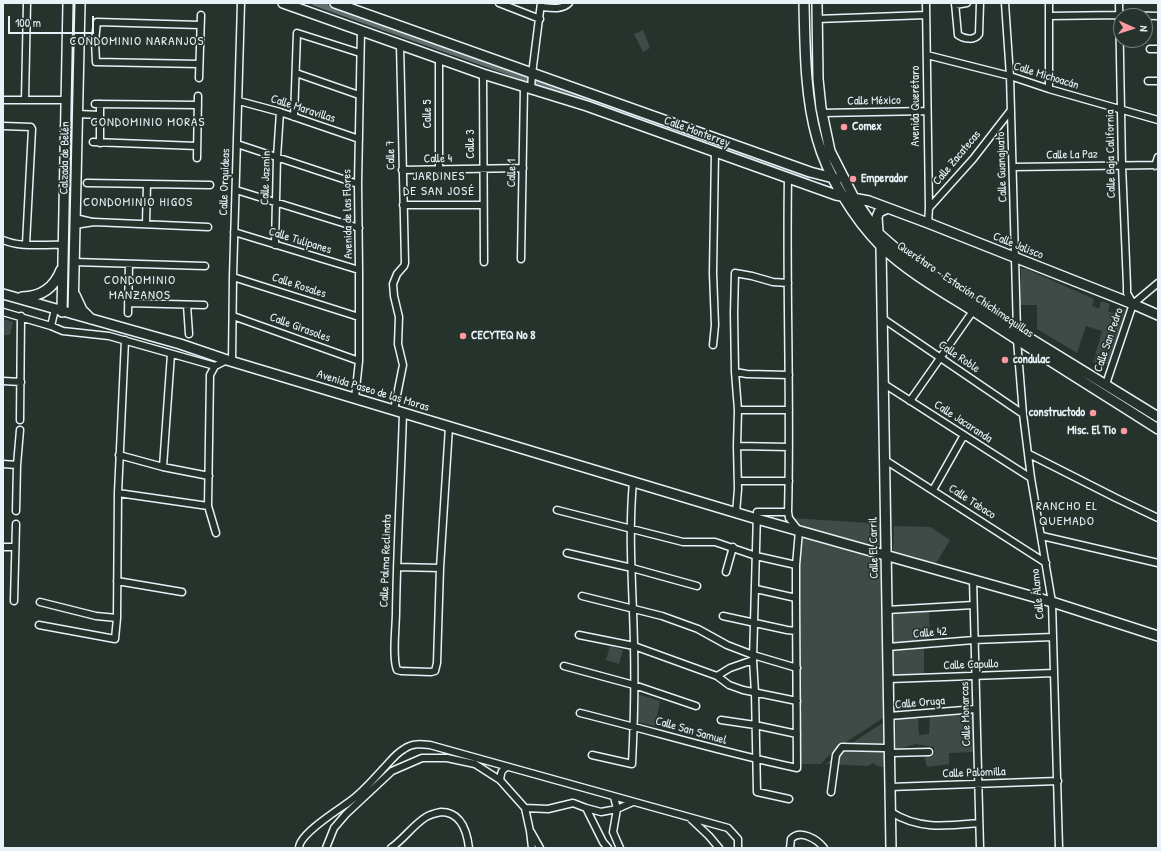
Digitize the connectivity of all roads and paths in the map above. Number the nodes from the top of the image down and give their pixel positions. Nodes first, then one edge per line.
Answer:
1 (27, 3) edge
2 (68, 3) edge
3 (80, 3) edge
4 (241, 3) edge
5 (283, 3) edge
6 (335, 3) edge
7 (499, 3) edge
8 (569, 3) edge
9 (804, 3) edge
10 (817, 3) edge
11 (926, 3) edge
12 (967, 3) edge
13 (980, 3) edge
14 (1005, 3) edge
15 (1049, 3) edge
16 (955, 4) edge
17 (541, 5) edge
18 (200, 15) dead end
19 (926, 15) junction
20 (1113, 15) edge
21 (1049, 16) junction
22 (540, 19) junction
23 (817, 19) junction
24 (68, 20) junction
25 (80, 21) junction
26 (200, 25) junction
27 (360, 30) junction
28 (79, 40) junction
29 (95, 41) junction
30 (400, 44) junction
31 (1120, 48) edge
32 (1150, 49) dead end
33 (1158, 49) edge
34 (360, 53) junction
35 (927, 55) junction
36 (439, 58) junction
37 (199, 64) junction
38 (296, 73) junction
39 (483, 74) junction
40 (532, 74) junction
41 (1010, 76) junction
42 (199, 78) dead end
43 (1148, 81) dead end
44 (1158, 81) edge
45 (529, 88) junction
46 (1049, 89) junction
47 (359, 95) junction
48 (198, 96) dead end
49 (3, 100) edge
50 (25, 100) junction
51 (65, 100) junction
52 (239, 101) junction
53 (198, 105) junction
54 (1121, 109) junction
55 (1011, 110) junction
56 (927, 111) junction
57 (280, 112) junction
58 (822, 113) junction
59 (78, 114) junction
60 (100, 115) junction
61 (294, 117) junction
62 (1158, 120) edge
63 (3, 126) edge
64 (359, 140) junction
65 (92, 142) dead end
66 (100, 143) junction
67 (237, 144) junction
68 (197, 146) junction
69 (716, 152) junction
70 (277, 157) junction
71 (1158, 157) edge
72 (196, 158) dead end
73 (827, 164) junction
74 (1122, 165) junction
75 (1156, 165) edge
76 (1013, 167) junction
77 (523, 168) junction
78 (482, 169) junction
79 (402, 170) junction
80 (439, 170) junction
81 (810, 172) junction
82 (821, 174) junction
83 (788, 178) junction
84 (833, 178) junction
85 (845, 182) junction
86 (88, 183) dead end
87 (803, 183) junction
88 (147, 184) junction
89 (358, 184) junction
90 (210, 186) dead end
91 (236, 190) junction
92 (843, 197) junction
93 (854, 198) junction
94 (869, 201) junction
95 (276, 202) junction
96 (403, 205) junction
97 (483, 205) junction
98 (888, 208) junction
99 (929, 208) junction
100 (64, 211) junction
101 (75, 218) junction
102 (928, 223) junction
103 (146, 224) junction
104 (208, 227) dead end
105 (359, 228) junction
106 (234, 232) junction
107 (878, 233) junction
108 (3, 240) edge
109 (26, 244) junction
110 (275, 244) junction
111 (63, 245) junction
112 (881, 247) junction
113 (1015, 258) junction
114 (521, 259) dead end
115 (63, 261) junction
116 (74, 262) junction
117 (484, 262) dead end
118 (129, 264) junction
119 (205, 266) dead end
120 (360, 270) junction
121 (233, 276) junction
122 (788, 283) junction
123 (1158, 283) edge
124 (74, 292) junction
125 (7, 295) edge
126 (128, 303) junction
127 (1133, 304) junction
128 (188, 305) junction
129 (204, 305) dead end
130 (58, 310) junction
131 (973, 311) junction
132 (3, 312) edge
133 (128, 313) dead end
134 (74, 314) junction
135 (21, 316) junction
136 (233, 316) junction
137 (1158, 316) edge
138 (359, 317) junction
139 (882, 318) junction
140 (92, 320) junction
141 (51, 326) junction
142 (189, 334) dead end
143 (1017, 336) junction
144 (125, 340) junction
145 (713, 345) dead end
146 (171, 354) junction
147 (940, 357) junction
148 (229, 361) junction
149 (359, 361) junction
150 (215, 366) junction
151 (735, 372) junction
152 (789, 376) junction
153 (3, 381) edge
154 (21, 382) junction
155 (884, 384) junction
156 (1106, 384) junction
157 (355, 398) junction
158 (910, 401) junction
159 (394, 410) junction
160 (738, 410) junction
161 (789, 410) junction
162 (404, 413) junction
163 (1023, 414) junction
164 (1158, 417) edge
165 (20, 420) dead end
166 (449, 427) junction
167 (1158, 429) edge
168 (20, 430) dead end
169 (964, 435) junction
170 (737, 446) junction
171 (789, 447) junction
172 (1029, 454) junction
173 (119, 455) junction
174 (885, 460) junction
175 (3, 464) edge
176 (17, 465) junction
177 (163, 467) junction
178 (209, 476) junction
179 (1031, 478) junction
180 (738, 481) junction
181 (789, 481) junction
182 (633, 482) junction
183 (933, 490) junction
184 (118, 493) junction
185 (208, 506) junction
186 (557, 510) dead end
187 (16, 511) dead end
188 (788, 512) junction
189 (736, 513) junction
190 (1158, 518) edge
191 (757, 519) junction
192 (16, 524) dead end
193 (631, 528) junction
194 (799, 531) junction
195 (216, 533) dead end
196 (1042, 536) junction
197 (3, 547) edge
198 (15, 547) junction
199 (733, 548) junction
200 (567, 553) dead end
201 (886, 554) junction
202 (756, 556) junction
203 (1158, 562) edge
204 (1046, 563) junction
205 (796, 565) junction
206 (397, 567) junction
207 (440, 568) junction
208 (632, 568) junction
209 (726, 572) dead end
210 (973, 579) junction
211 (117, 581) junction
212 (697, 586) dead end
213 (756, 589) junction
214 (182, 592) dead end
215 (582, 596) dead end
216 (796, 598) junction
217 (14, 601) dead end
218 (40, 602) dead end
219 (1052, 602) junction
220 (973, 605) junction
221 (633, 609) junction
222 (887, 610) junction
223 (723, 616) dead end
224 (117, 618) junction
225 (754, 623) junction
226 (39, 625) dead end
227 (796, 631) junction
228 (579, 635) dead end
229 (1158, 636) edge
230 (1053, 638) junction
231 (974, 640) junction
232 (634, 646) junction
233 (888, 647) junction
234 (753, 658) junction
235 (564, 666) dead end
236 (797, 668) junction
237 (1054, 673) junction
238 (717, 676) junction
239 (975, 676) junction
240 (888, 679) junction
241 (634, 685) junction
242 (755, 693) junction
243 (797, 701) junction
244 (696, 706) dead end
245 (976, 709) junction
246 (580, 713) dead end
247 (889, 716) junction
248 (721, 720) dead end
249 (755, 725) junction
250 (634, 726) junction
251 (798, 734) junction
252 (890, 750) junction
253 (929, 752) dead end
254 (592, 755) dead end
255 (756, 760) junction
256 (507, 767) junction
257 (500, 780) junction
258 (1058, 781) junction
259 (978, 784) junction
260 (890, 787) junction
261 (831, 792) dead end
262 (614, 797) junction
263 (789, 799) dead end
264 (633, 802) junction
265 (525, 808) junction
266 (586, 808) junction
267 (617, 808) junction
268 (891, 812) junction
269 (324, 818) junction
270 (690, 818) junction
271 (979, 823) junction
272 (715, 824) junction
273 (334, 828) junction
274 (530, 831) junction
275 (709, 836) junction
276 (299, 848) edge
277 (326, 848) edge
278 (391, 848) edge
279 (469, 848) edge
280 (532, 848) edge
281 (540, 848) edge
282 (608, 848) edge
283 (620, 848) edge
284 (719, 848) edge
285 (738, 848) edge
286 (790, 848) edge
287 (824, 848) edge
288 (892, 848) edge
289 (980, 848) edge
290 (1059, 848) edge

1 - 50 street
2 - 24 main road, Calzada de Belén
3 - 25 main road, Calzada de Belén
4 - 52 street, Calle Orquídeas
5 - 27 main road, Calle Monterrey
6 - 40 main road, Calle Monterrey
7 - 22 street
8 - 17 street
9 - 73 main road, Querétaro - Estación Chichimequillas
10 - 23 main road, Querétaro - Estación Chichimequillas
11 - 19 street, Avenida Querétaro
12 - 16 street
13 - 16 street
14 - 41 street, Calle Guanajuato
15 - 21 street
17 - 22 street, Calle 1
18 - 26 street
19 - 23 street
19 - 35 street, Avenida Querétaro
20 - 21 street
21 - 46 street
22 - 40 street, Calle 1
23 - 58 main road, Querétaro - Estación Chichimequillas
24 - 25 main road
24 - 51 main road, Calzada de Belén
25 - 28 main road, Calzada de Belén
26 - 29 street
26 - 37 street
27 - 30 main road, Calle Monterrey
27 - 34 street, Avenida de las Flores
28 - 29 street
28 - 59 main road, Calzada de Belén
29 - 37 street
30 - 36 main road, Calle Monterrey
30 - 79 street, Calle 7
31 - 54 street, Calle Baja California
32 - 33 street
34 - 38 street
34 - 47 street, Avenida de las Flores
35 - 41 street, Calle Michoacán
35 - 56 street, Avenida Querétaro
36 - 39 main road, Calle Monterrey
36 - 80 street, Calle 5
37 - 42 street
38 - 47 street
38 - 61 street
39 - 45 main road, Calle Monterrey
39 - 78 street, Calle 3
40 - 45 street, Calle 1
40 - 81 main road, Calle Monterrey
41 - 46 street, Calle Michoacán
41 - 55 street, Calle Guanajuato
43 - 44 street
45 - 69 main road, Calle Monterrey
45 - 77 street, Calle 1
46 - 54 street, Calle Michoacán
47 - 64 street, Avenida de las Flores
48 - 53 street
49 - 50 street
50 - 51 street
51 - 100 main road, Calzada de Belén
52 - 57 street, Calle Maravillas
52 - 67 street, Calle Orquídeas
53 - 60 street
53 - 68 street
54 - 62 street, Calle Michoacán
54 - 74 street, Calle Baja California
55 - 76 street, Calle Guanajuato
55 - 99 street, Calle Zacatecas
56 - 58 street, Calle México
56 - 99 street, Avenida Querétaro
57 - 61 street, Calle Maravillas
57 - 70 street, Calle Jazmín
58 - 85 main road, Querétaro - Estación Chichimequillas
59 - 60 street
59 - 101 main road, Calzada de Belén
60 - 66 street
61 - 64 street, Calle Maravillas
63 - 109 street
64 - 89 street, Avenida de las Flores
65 - 66 street
66 - 68 street
67 - 70 street
67 - 91 street, Calle Orquídeas
68 - 72 street
69 - 83 main road, Calle Monterrey
69 - 145 street
70 - 89 street
70 - 95 street, Calle Jazmín
71 - 75 street
73 - 82 main road
73 - 84 main road, Querétaro - Estación Chichimequillas
74 - 75 street, Calle La Paz
74 - 76 street, Calle La Paz
74 - 127 street, Calle Baja California
76 - 113 street, Calle Guanajuato
77 - 78 street, Calle 4
77 - 114 street, Calle 1
78 - 80 street, Calle 4
78 - 97 street, Calle 3
79 - 80 street, Calle 4
79 - 96 street, Calle 7
81 - 82 main road, Calle Monterrey
81 - 87 main road
82 - 84 main road, Calle Monterrey
83 - 87 main road, Calle Monterrey
83 - 122 street
84 - 85 main road, Calle Monterrey
84 - 92 main road, Querétaro - Estación Chichimequillas
85 - 93 main road, Querétaro - Estación Chichimequillas
85 - 94 main road, Calle Jalisco
86 - 88 street
87 - 92 main road, Calle Monterrey
88 - 90 street
88 - 103 street
89 - 105 street, Avenida de las Flores
91 - 95 street
91 - 106 street, Calle Orquídeas
92 - 93 main road, Calle Monterrey
92 - 112 main road, Querétaro - Estación Chichimequillas
93 - 94 main road, Calle Jalisco
93 - 107 main road, Querétaro - Estación Chichimequillas
94 - 98 main road, Calle Jalisco
95 - 105 street
95 - 110 street, Calle Jazmín
96 - 97 street
96 - 159 street, Calle 7
97 - 117 street, Calle 3
98 - 102 main road, Calle Jalisco
98 - 107 main road
99 - 102 street
100 - 101 main road
100 - 111 main road, Calzada de Belén
101 - 103 street
101 - 116 main road, Calzada de Belén
102 - 113 main road, Calle Jalisco
103 - 104 street
105 - 120 street, Avenida de las Flores
106 - 110 street, Calle Tulipanes
106 - 121 street, Calle Orquídeas
107 - 143 main road, Querétaro - Estación Chichimequillas
108 - 109 street
109 - 111 street
110 - 120 street, Calle Tulipanes
111 - 115 main road, Calzada de Belén
112 - 131 main road, Querétaro - Estación Chichimequillas
112 - 139 main road, Calle El Carril
113 - 127 main road, Calle Jalisco
113 - 143 street, Calle Guanajuato
115 - 125 main road
115 - 130 main road, Calzada de Belén
116 - 118 street
116 - 124 main road, Calzada de Belén
118 - 119 street
118 - 126 street
120 - 138 street, Avenida de las Flores
121 - 136 street, Calle Orquídeas
121 - 138 street, Calle Rosales
122 - 151 street
122 - 152 street
123 - 127 street
124 - 134 main road, Calzada de Belén
124 - 140 main road
125 - 130 main road, Avenida Paseo de las Moras
126 - 128 street
126 - 133 street
127 - 137 main road, Calle Jalisco
127 - 156 street, Calle San Pedro
128 - 129 street
128 - 142 street
130 - 134 main road, Avenida Paseo de las Moras
130 - 141 street
131 - 143 main road, Querétaro - Estación Chichimequillas
131 - 147 street
132 - 135 street
134 - 140 main road, Avenida Paseo de las Moras
135 - 141 street
135 - 154 street
136 - 148 street, Calle Orquídeas
136 - 149 street, Calle Girasoles
138 - 149 street, Avenida de las Flores
139 - 147 street, Calle Roble
139 - 155 main road, Calle El Carril
140 - 148 main road, Avenida Paseo de las Moras
141 - 144 street
143 - 156 main road, Querétaro - Estación Chichimequillas
143 - 163 street, Calle Álamo
143 - 167 main road, Querétaro - Estación Chichimequillas
144 - 146 street
144 - 173 street
146 - 150 street
146 - 177 street
147 - 158 street
147 - 163 street, Calle Roble
148 - 150 street
148 - 157 main road, Avenida Paseo de las Moras
149 - 157 street, Avenida de las Flores
150 - 178 street
151 - 152 street
151 - 160 street
152 - 161 street
153 - 154 street
154 - 165 street
155 - 158 street, Calle Jacaranda
155 - 174 main road, Calle El Carril
156 - 164 main road, Querétaro - Estación Chichimequillas
157 - 159 main road, Avenida Paseo de las Moras
158 - 169 street, Calle Jacaranda
159 - 162 main road, Avenida Paseo de las Moras
160 - 161 street
160 - 170 street
161 - 171 street
162 - 166 main road, Avenida Paseo de las Moras
162 - 206 street, Calle Palma Reclinata
163 - 172 street, Calle Álamo
166 - 182 main road, Avenida Paseo de las Moras
166 - 207 street
168 - 176 street
169 - 179 street, Calle Jacaranda
169 - 183 street
170 - 171 street
170 - 180 street
171 - 181 street
172 - 179 street, Calle Álamo
172 - 190 street
173 - 177 street
173 - 184 street
174 - 183 street, Calle Tabaco
174 - 201 main road, Calle El Carril
175 - 176 street
176 - 187 street
177 - 178 street
178 - 185 street
179 - 196 street, Calle Álamo
180 - 181 street
180 - 189 street
181 - 188 street
182 - 189 main road, Avenida Paseo de las Moras
182 - 193 street
183 - 204 street, Calle Tabaco
184 - 185 street
184 - 211 street
185 - 195 street
186 - 193 street
188 - 191 street
188 - 194 street
189 - 191 main road, Avenida Paseo de las Moras
191 - 194 main road, Avenida Paseo de las Moras
191 - 202 street
192 - 198 street
193 - 199 street
193 - 208 street
194 - 201 main road, Avenida Paseo de las Moras
194 - 205 street
196 - 203 street
196 - 204 street, Calle Álamo
197 - 198 street
198 - 217 street
199 - 202 street
199 - 209 street
200 - 208 street
201 - 210 main road, Avenida Paseo de las Moras
201 - 222 main road, Calle El Carril
202 - 205 street
202 - 213 street
204 - 219 street, Calle Álamo
205 - 216 street
206 - 207 street
206 - 207 street, Calle Palma Reclinata
208 - 212 street
208 - 221 street
210 - 219 main road, Avenida Paseo de las Moras
210 - 220 street, Calle Monarcas
211 - 214 street
211 - 224 street
213 - 216 street
213 - 225 street
215 - 221 street
216 - 227 street
218 - 224 street
219 - 229 main road, Avenida Paseo de las Moras
219 - 230 street, Calle Álamo
220 - 222 street, Calle 42
220 - 231 street, Calle Monarcas
221 - 232 street
221 - 234 street
222 - 233 main road, Calle El Carril
223 - 225 street
224 - 226 street
225 - 227 street
225 - 234 street
227 - 236 street
228 - 232 street
230 - 231 street, Calle 42
230 - 237 street, Calle Álamo
231 - 233 street, Calle 42
231 - 239 street, Calle Monarcas
232 - 238 street
232 - 241 street
233 - 240 main road, Calle El Carril
234 - 236 street
234 - 238 street
234 - 242 street
235 - 241 street
236 - 243 street
237 - 239 street, Calle Capullo
237 - 258 street, Calle Álamo
238 - 242 street
239 - 240 street, Calle Capullo
239 - 245 street, Calle Monarcas
240 - 247 main road, Calle El Carril
241 - 244 street
241 - 250 street
242 - 243 street
242 - 249 street
243 - 251 street
245 - 247 street, Calle Oruga
245 - 259 street, Calle Monarcas
246 - 250 street, Calle San Samuel
247 - 252 main road, Calle El Carril
248 - 249 street
249 - 251 street
249 - 255 street
250 - 254 street
250 - 255 street, Calle San Samuel
251 - 255 street, Calle San Samuel
252 - 253 street
252 - 260 main road, Calle El Carril
252 - 261 street
255 - 263 street
256 - 257 street
256 - 262 street
256 - 269 street
257 - 265 street
257 - 273 street
258 - 259 street, Calle Palomilla
258 - 290 street, Calle Álamo
259 - 260 street, Calle Palomilla
259 - 271 street, Calle Monarcas
260 - 268 main road, Calle El Carril
262 - 264 street
262 - 267 street
264 - 267 street
264 - 270 street
265 - 266 street
265 - 274 street
266 - 267 street
266 - 282 street
267 - 283 street
268 - 271 street
268 - 288 main road, Calle El Carril
269 - 273 street
269 - 276 street
270 - 272 street
270 - 275 street
271 - 289 street, Calle Monarcas
272 - 275 street
272 - 285 street
273 - 277 street
274 - 280 street
274 - 281 street
275 - 284 street
278 - 279 street
286 - 287 street

